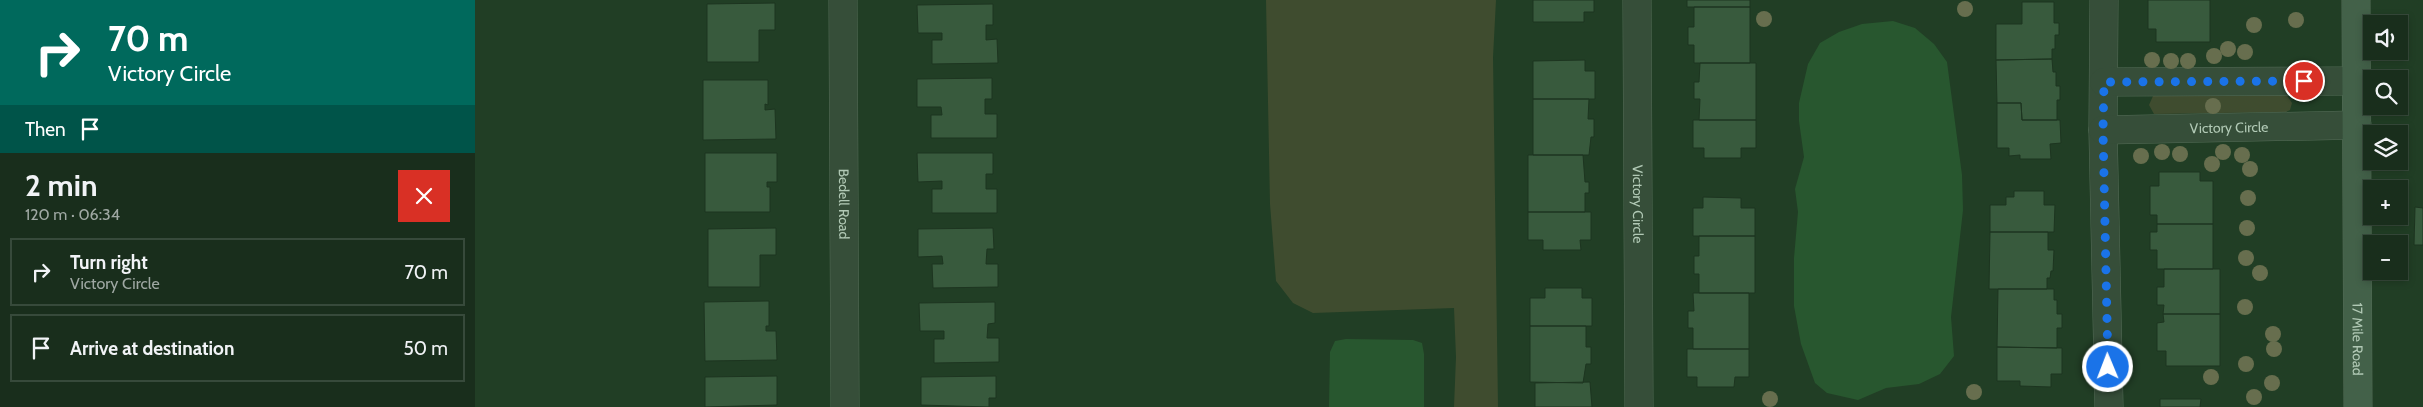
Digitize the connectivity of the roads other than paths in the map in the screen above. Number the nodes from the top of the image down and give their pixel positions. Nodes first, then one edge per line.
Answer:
1 (843, 0) edge
2 (1637, 0) edge
3 (2104, 0) edge
4 (2356, 0) edge
5 (2357, 81) junction
6 (2104, 82) junction
7 (2357, 125) junction
8 (2103, 130) junction
9 (845, 407) edge
10 (1639, 407) edge
11 (2109, 407) edge
12 (2358, 407) edge

1 - 9 street, Bedell Road
2 - 10 street, Victory Circle
3 - 6 street
4 - 5 main road, 17 Mile Road
5 - 6 street
5 - 7 main road, 17 Mile Road
6 - 8 street
7 - 8 street, Victory Circle
7 - 12 main road, 17 Mile Road
8 - 11 street

